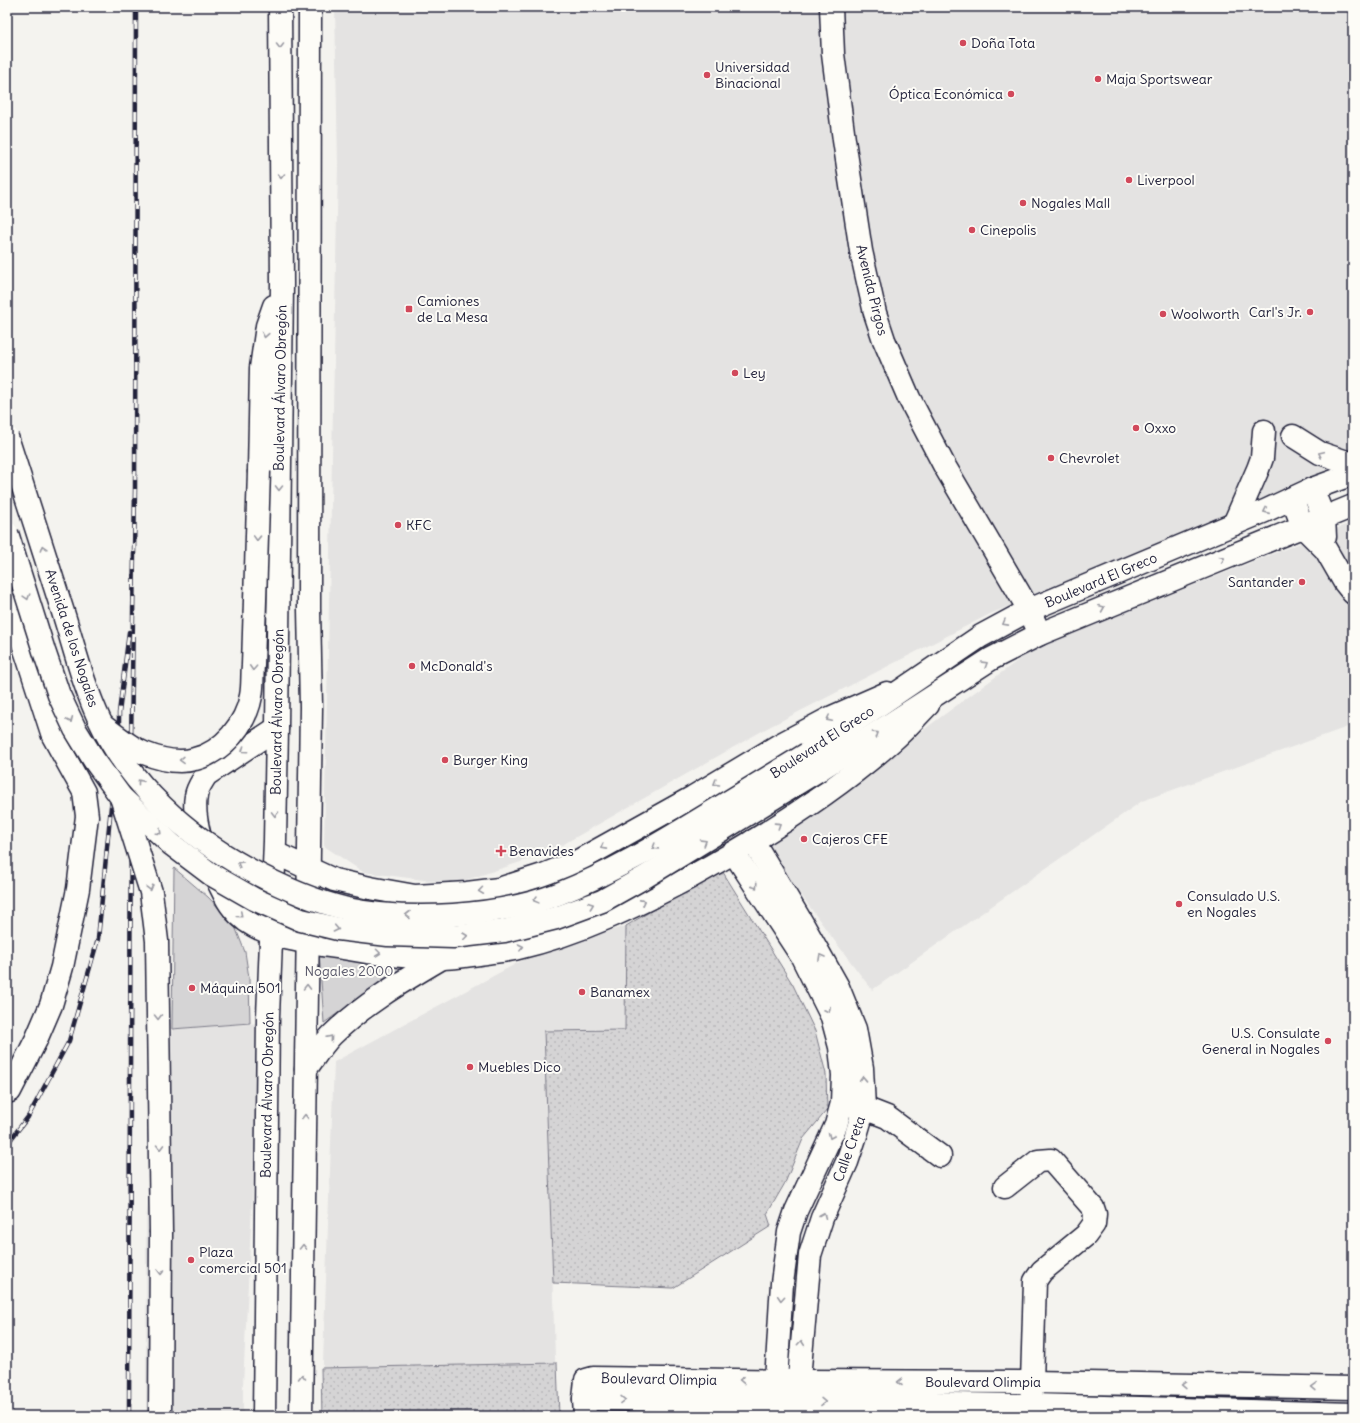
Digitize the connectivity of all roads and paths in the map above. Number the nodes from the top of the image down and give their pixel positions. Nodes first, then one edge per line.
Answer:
1 (280, 7) edge
2 (310, 7) edge
3 (831, 7) edge
4 (282, 284) junction
5 (1264, 431) dead end
6 (1293, 436) dead end
7 (7, 438) edge
8 (1353, 464) edge
9 (1353, 474) edge
10 (1312, 489) junction
11 (1292, 498) junction
12 (1353, 506) edge
13 (1324, 518) junction
14 (1234, 524) junction
15 (1303, 527) junction
16 (7, 533) edge
17 (1326, 550) junction
18 (1353, 593) edge
19 (7, 594) edge
20 (1029, 610) junction
21 (1040, 634) junction
22 (916, 680) junction
23 (939, 692) junction
24 (103, 726) junction
25 (276, 728) junction
26 (813, 762) junction
27 (121, 797) junction
28 (753, 841) junction
29 (275, 853) junction
30 (734, 853) junction
31 (308, 869) junction
32 (274, 883) joint
33 (272, 908) joint
34 (271, 934) junction
35 (307, 942) junction
36 (442, 958) junction
37 (306, 1069) junction
38 (10, 1091) dead end
39 (842, 1103) junction
40 (864, 1108) junction
41 (940, 1156) dead end
42 (1005, 1187) dead end
43 (784, 1273) junction
44 (808, 1275) junction
45 (776, 1381) junction
46 (1032, 1382) junction
47 (1251, 1386) junction
48 (1353, 1388) edge
49 (797, 1392) junction
50 (585, 1408) edge
51 (1031, 1411) edge
52 (1250, 1414) edge
53 (1353, 1414) edge
54 (160, 1416) edge
55 (264, 1416) edge
56 (301, 1416) edge

1 -> 4 main road, Boulevard Álvaro Obregón
2 - 31 main road, Boulevard Álvaro Obregón
3 - 20 main road, Avenida Pirgos
4 -> 24 main road, bridge
4 -> 25 main road, Boulevard Álvaro Obregón
5 - 14 main road
8 -> 6 main road
24 -> 7 main road, Avenida de los Nogales, bridge
9 - 10 main road, Boulevard El Greco
10 - 11 main road, Boulevard El Greco
10 - 13 main road
11 -> 14 main road, Boulevard El Greco
11 - 15 main road
12 - 13 main road, Boulevard El Greco
13 - 15 main road, Boulevard El Greco
13 - 17 main road
14 - 20 main road, Boulevard El Greco
15 - 17 main road
21 -> 15 main road, Boulevard El Greco
16 -> 27 main road, Avenida de los Nogales, bridge
17 - 18 main road
19 - 38 main road
20 - 21 main road, Avenida Pirgos
20 -> 22 main road, Boulevard El Greco
23 -> 21 main road, Boulevard El Greco
22 - 26 main road, Boulevard El Greco
22 -> 31 main road
26 -> 23 main road, Boulevard El Greco
28 -> 23 main road
32 -> 24 main road, Avenida de los Nogales, bridge
25 -> 29 main road, Boulevard Álvaro Obregón
25 -> 34 main road
26 -> 32 main road, Boulevard El Greco, bridge
33 -> 26 main road, Boulevard El Greco, bridge
27 -> 33 main road, Avenida de los Nogales, bridge
27 -> 54 main road, bridge
28 - 30 main road
40 -> 28 main road, Calle Creta
29 - 31 main road
29 - 34 main road, Boulevard Álvaro Obregón
36 -> 30 main road
30 -> 39 main road, Calle Creta
31 - 35 main road, Boulevard Álvaro Obregón
34 - 35 main road
34 - 55 main road, Boulevard Álvaro Obregón
35 -> 36 main road
37 -> 35 main road, Boulevard Álvaro Obregón
37 -> 36 main road
56 -> 37 main road, Boulevard Álvaro Obregón
39 - 40 main road
39 -> 43 main road, Calle Creta
40 - 41 main road
44 -> 40 main road, Calle Creta
42 - 46 main road
43 - 44 main road
43 -> 45 main road, Calle Creta
49 -> 44 main road, Calle Creta
45 - 49 main road, Boulevard Olimpia
45 -> 50 main road, Boulevard Olimpia
47 -> 46 main road, Boulevard Olimpia
46 -> 49 main road, Boulevard Olimpia
46 - 51 main road
48 -> 47 main road, Boulevard Olimpia
47 - 52 main road
50 -> 49 main road, Boulevard Olimpia
49 -> 51 main road, Boulevard Olimpia
51 - 52 main road, Boulevard Olimpia
52 - 53 main road, Boulevard Olimpia

